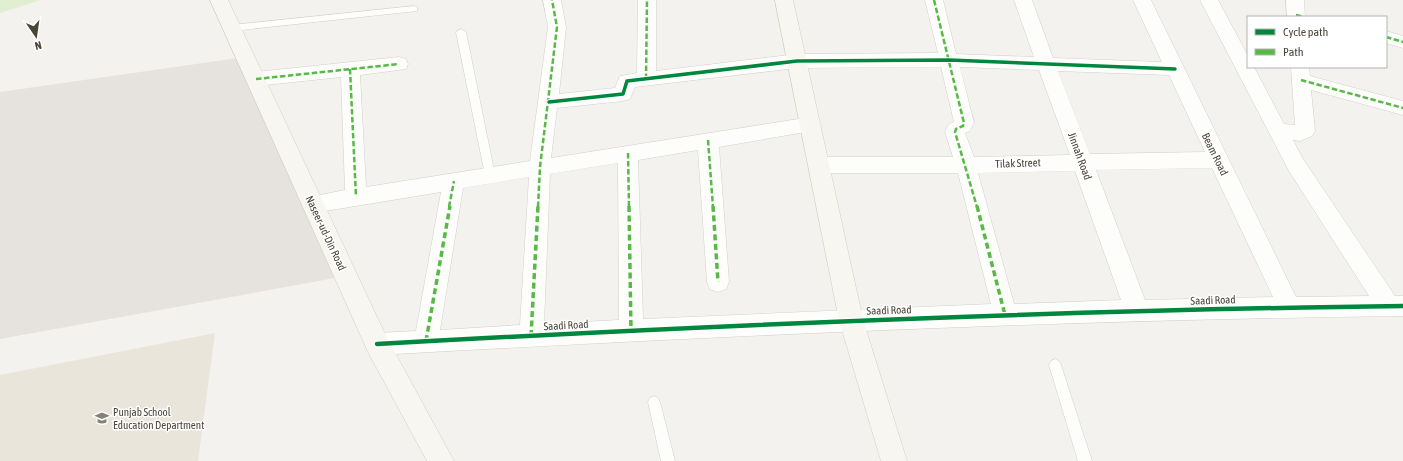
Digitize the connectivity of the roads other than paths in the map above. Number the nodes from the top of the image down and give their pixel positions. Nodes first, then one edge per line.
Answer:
1 (219, 0) edge
2 (552, 0) edge
3 (647, 0) edge
4 (784, 0) edge
5 (934, 0) edge
6 (1023, 0) edge
7 (1142, 0) edge
8 (1209, 0) edge
9 (414, 9) dead end
10 (232, 28) junction
11 (460, 32) dead end
12 (1387, 37) edge
13 (1403, 42) edge
14 (949, 60) junction
15 (797, 61) junction
16 (399, 64) dead end
17 (1047, 64) junction
18 (350, 69) junction
19 (1174, 69) junction
20 (1301, 74) edge
21 (646, 78) junction
22 (256, 79) junction
23 (548, 102) junction
24 (1403, 108) edge
25 (810, 124) junction
26 (1278, 131) junction
27 (708, 140) junction
28 (628, 153) junction
29 (1217, 160) junction
30 (1082, 162) junction
31 (819, 165) junction
32 (966, 165) junction
33 (540, 167) junction
34 (490, 175) junction
35 (454, 181) junction
36 (356, 197) junction
37 (313, 204) junction
38 (718, 282) dead end
39 (1396, 306) edge
40 (1289, 307) junction
41 (1137, 311) junction
42 (1005, 315) junction
43 (850, 320) junction
44 (631, 331) junction
45 (531, 336) junction
46 (426, 341) junction
47 (377, 344) junction
48 (1055, 365) dead end
49 (654, 402) dead end
50 (441, 461) edge
51 (668, 461) edge
52 (894, 461) edge
53 (1085, 461) edge

1 - 10 main road, Naseer-ud-Din Road
2 - 23 street
3 - 21 street
4 - 15 main road
5 - 14 street
6 - 17 street, Jinnah Road
7 - 19 street, Beam Road
8 - 26 street
9 - 10 lane
10 - 22 main road, Naseer-ud-Din Road
11 - 34 lane
12 - 13 street
14 - 15 street
14 - 17 street
14 - 32 street
15 - 21 street
15 - 25 main road
16 - 18 street
17 - 19 street
17 - 30 street, Jinnah Road
18 - 22 street
18 - 36 street
19 - 29 street, Beam Road
20 - 24 street
20 - 26 street
21 - 23 street
22 - 37 main road, Naseer-ud-Din Road
23 - 33 street
25 - 27 street
25 - 31 main road
26 - 39 street
27 - 28 street
27 - 38 street
28 - 33 street
28 - 44 street
29 - 30 street, Tilak Street
29 - 40 street, Beam Road
30 - 32 street, Tilak Street
30 - 41 street, Jinnah Road
31 - 32 street, Tilak Street
31 - 43 main road
32 - 42 street
33 - 34 street
33 - 45 street
34 - 35 street
35 - 36 street
35 - 46 street
36 - 37 street
37 - 47 main road, Naseer-ud-Din Road
39 - 40 street, Saadi Road
40 - 41 street, Saadi Road
41 - 42 street, Saadi Road
42 - 43 street, Saadi Road
43 - 44 street, Saadi Road
43 - 52 main road
44 - 45 street, Saadi Road
45 - 46 street, Saadi Road
46 - 47 street, Saadi Road
47 - 50 main road, Naseer-ud-Din Road
48 - 53 lane
49 - 51 lane

